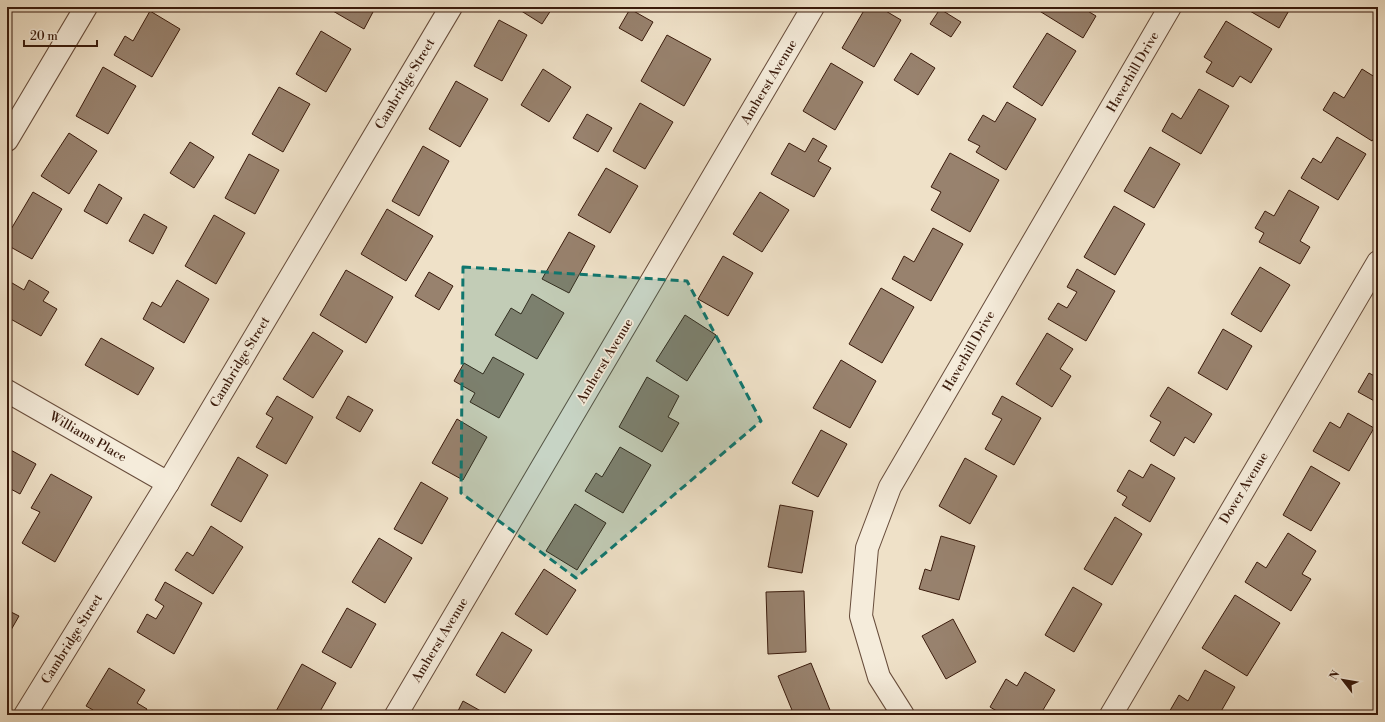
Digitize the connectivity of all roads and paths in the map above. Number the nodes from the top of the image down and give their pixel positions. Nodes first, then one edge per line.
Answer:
1 (86, 7) edge
2 (451, 7) edge
3 (813, 7) edge
4 (1170, 7) edge
5 (7, 140) edge
6 (1378, 262) edge
7 (7, 391) edge
8 (168, 483) junction
9 (25, 715) edge
10 (396, 715) edge
11 (903, 715) edge
12 (1111, 715) edge

1 - 5 street
2 - 8 street, Cambridge Street
3 - 10 street, Amherst Avenue
4 - 11 street, Haverhill Drive
6 - 12 street, Dover Avenue
7 - 8 street, Williams Place
8 - 9 street, Cambridge Street

